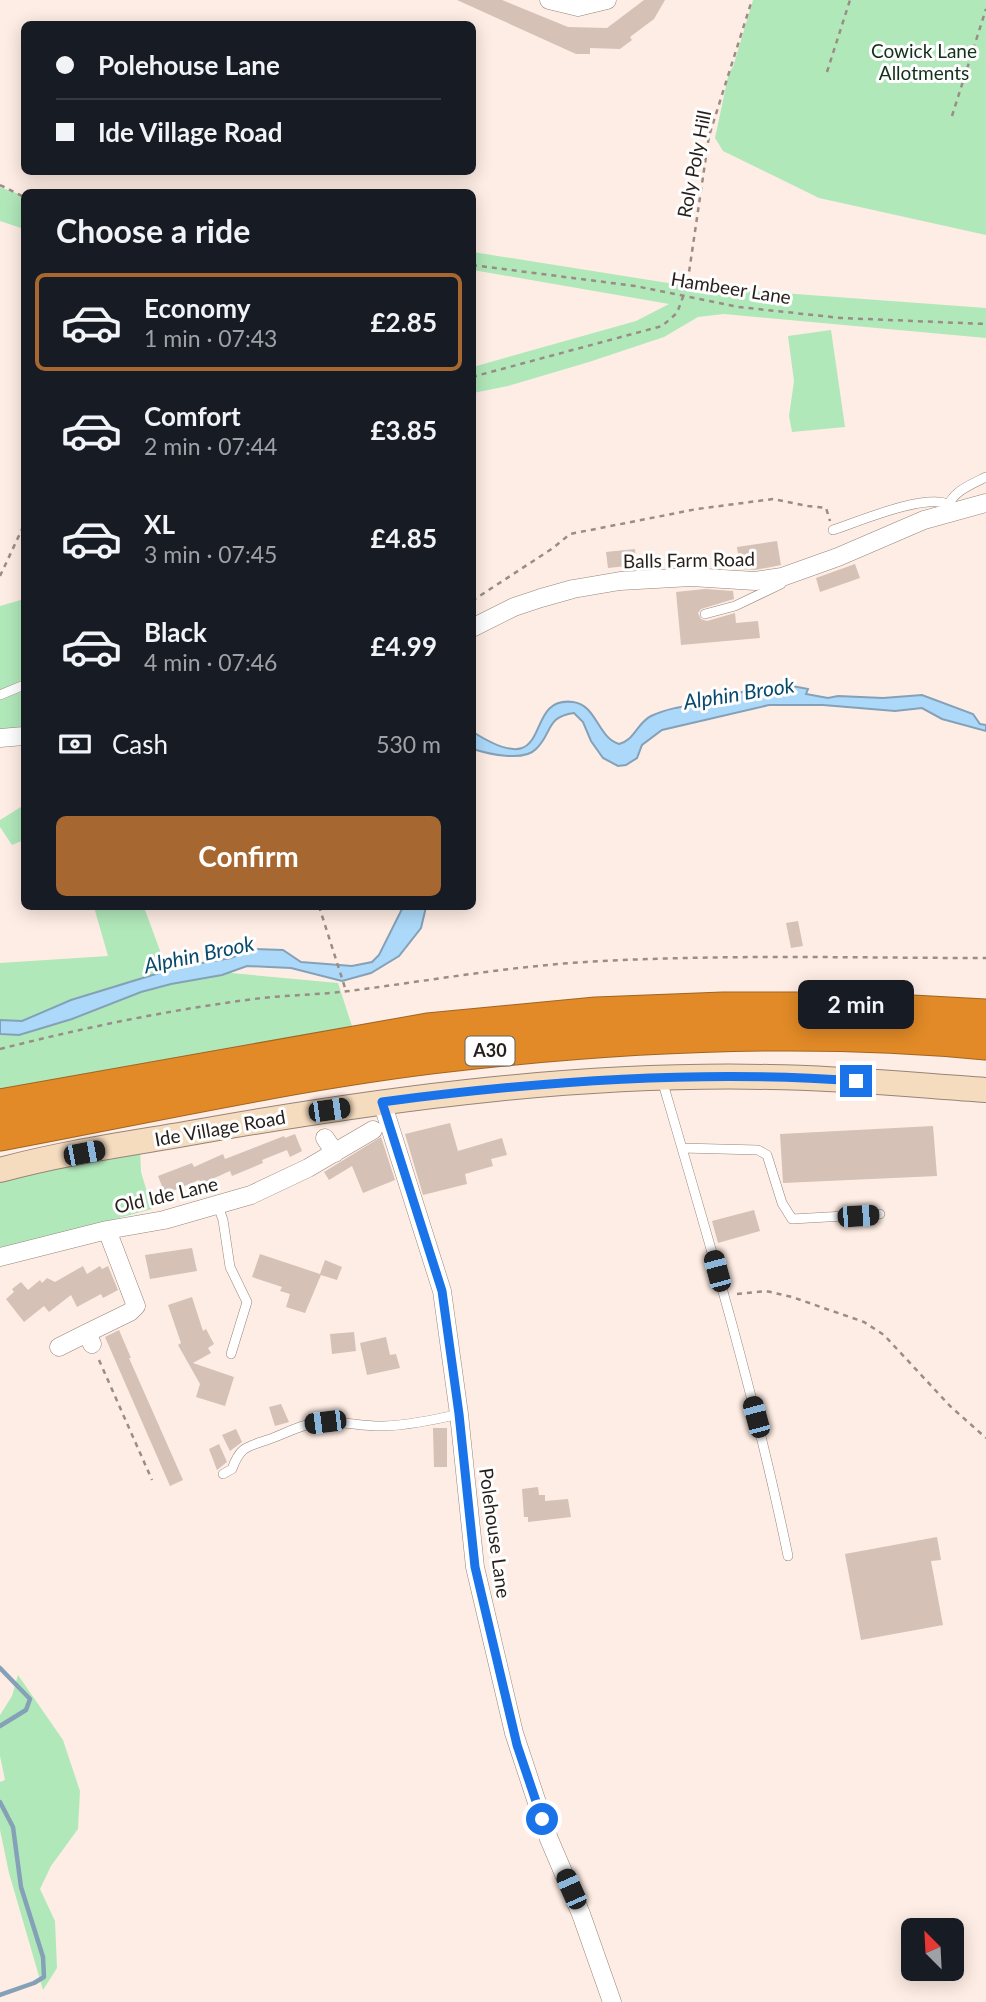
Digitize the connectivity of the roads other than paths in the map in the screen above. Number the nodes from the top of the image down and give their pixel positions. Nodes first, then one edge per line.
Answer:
1 (549, 0) edge
2 (607, 0) edge
3 (986, 477) edge
4 (986, 503) edge
5 (948, 508) junction
6 (833, 530) road end
7 (789, 573) junction
8 (705, 614) dead end
9 (476, 626) edge
10 (21, 686) edge
11 (0, 695) edge
12 (21, 736) edge
13 (0, 738) edge
14 (986, 1016) edge
15 (986, 1043) edge
16 (661, 1078) junction
17 (986, 1090) edge
18 (382, 1102) junction
19 (0, 1106) edge
20 (373, 1130) dead end
21 (0, 1134) edge
22 (682, 1148) junction
23 (0, 1170) edge
24 (218, 1206) junction
25 (880, 1214) dead end
26 (107, 1230) junction
27 (0, 1257) edge
28 (59, 1347) dead end
29 (230, 1354) dead end
30 (459, 1414) junction
31 (223, 1474) dead end
32 (788, 1556) dead end
33 (612, 2002) edge

1 - 2 street
3 - 5 lane
4 - 5 street, Balls Farm Road
5 - 6 lane
5 - 7 street, Balls Farm Road
7 - 8 lane
7 - 9 street, Balls Farm Road
10 - 11 lane
12 - 13 street
14 - 19 highway, A30
15 - 21 highway, A30
16 - 17 street, Ide Village Road
16 - 18 street, Ide Village Road
16 - 22 lane
18 - 23 street, Ide Village Road
18 - 30 street, Polehouse Lane
20 - 24 street, Old Ide Lane
22 - 25 lane
22 - 32 lane
24 - 26 street, Old Ide Lane
24 - 29 lane
26 - 27 street, Old Ide Lane
26 - 28 street
30 - 31 lane
30 - 33 street, Polehouse Lane

